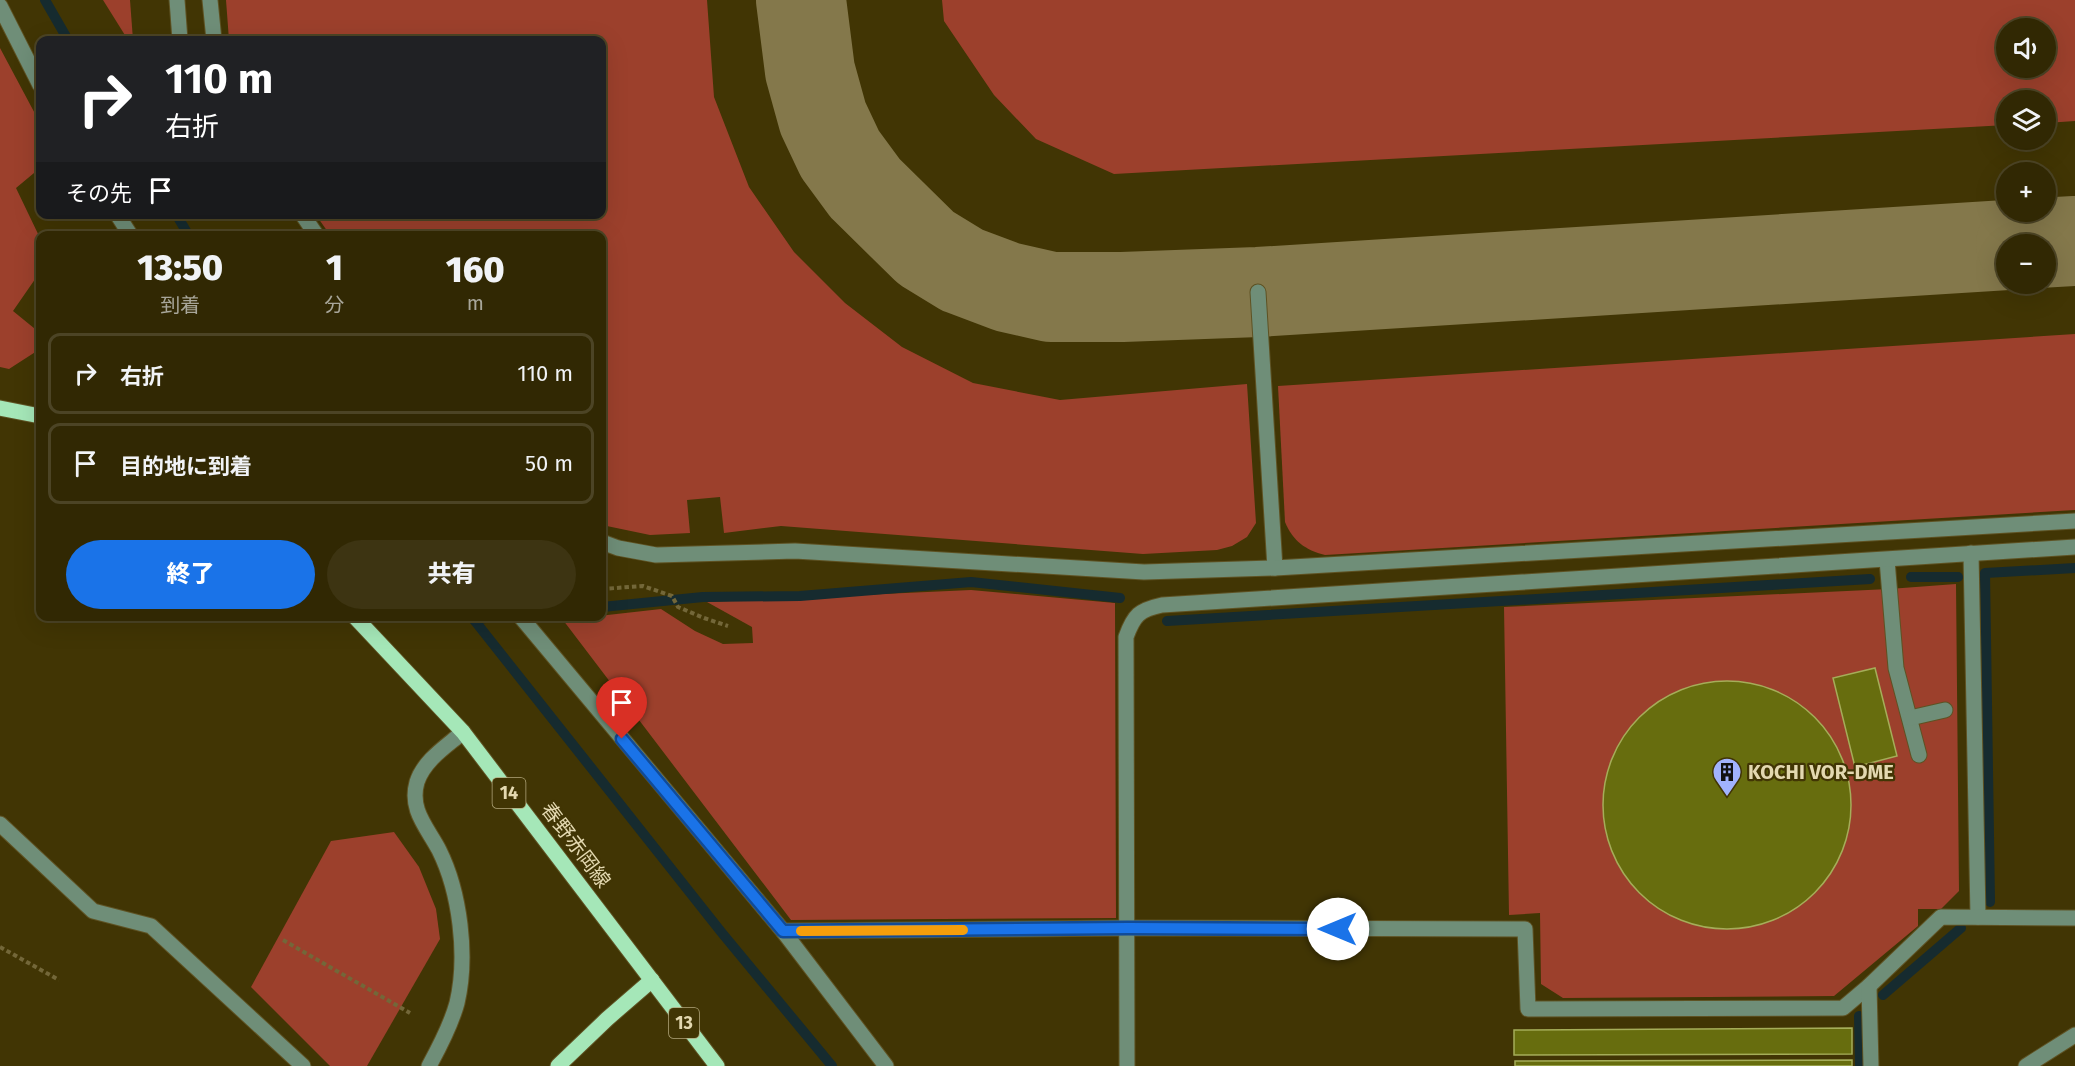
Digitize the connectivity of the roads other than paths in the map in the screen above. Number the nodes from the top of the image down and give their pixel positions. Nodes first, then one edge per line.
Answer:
1 (177, 0) edge
2 (210, 0) edge
3 (0, 6) edge
4 (180, 36) edge
5 (214, 36) edge
6 (36, 77) edge
7 (1258, 292) dead end
8 (0, 408) edge
9 (36, 415) edge
10 (2075, 521) edge
11 (606, 544) edge
12 (2075, 547) edge
13 (1971, 553) junction
14 (1887, 560) junction
15 (1275, 568) junction
16 (359, 621) edge
17 (523, 621) edge
18 (1945, 710) dead end
19 (1910, 718) junction
20 (463, 732) junction
21 (1919, 755) dead end
22 (0, 824) edge
23 (1978, 917) junction
24 (2075, 918) edge
25 (1128, 928) junction
26 (783, 931) junction
27 (652, 980) junction
28 (1869, 986) junction
29 (2075, 1035) edge
30 (303, 1066) edge
31 (429, 1066) edge
32 (558, 1066) edge
33 (717, 1066) edge
34 (886, 1066) edge
35 (1127, 1066) edge
36 (1871, 1066) edge
37 (2026, 1066) edge

1 - 4 street
2 - 5 street
3 - 6 street
7 - 15 street
8 - 9 main road
10 - 15 street
11 - 15 street
12 - 13 street
13 - 14 street
13 - 23 street
14 - 19 street
14 - 25 street
16 - 20 main road, 春野赤岡線 / 14
17 - 26 street
18 - 19 street
19 - 21 street
20 - 27 main road, 春野赤岡線 / 14
20 - 31 street
22 - 30 street
23 - 24 street
23 - 28 street
25 - 26 street
25 - 28 street
25 - 35 street
26 - 34 street
27 - 32 main road
27 - 33 main road, 13
28 - 36 street
29 - 37 street

